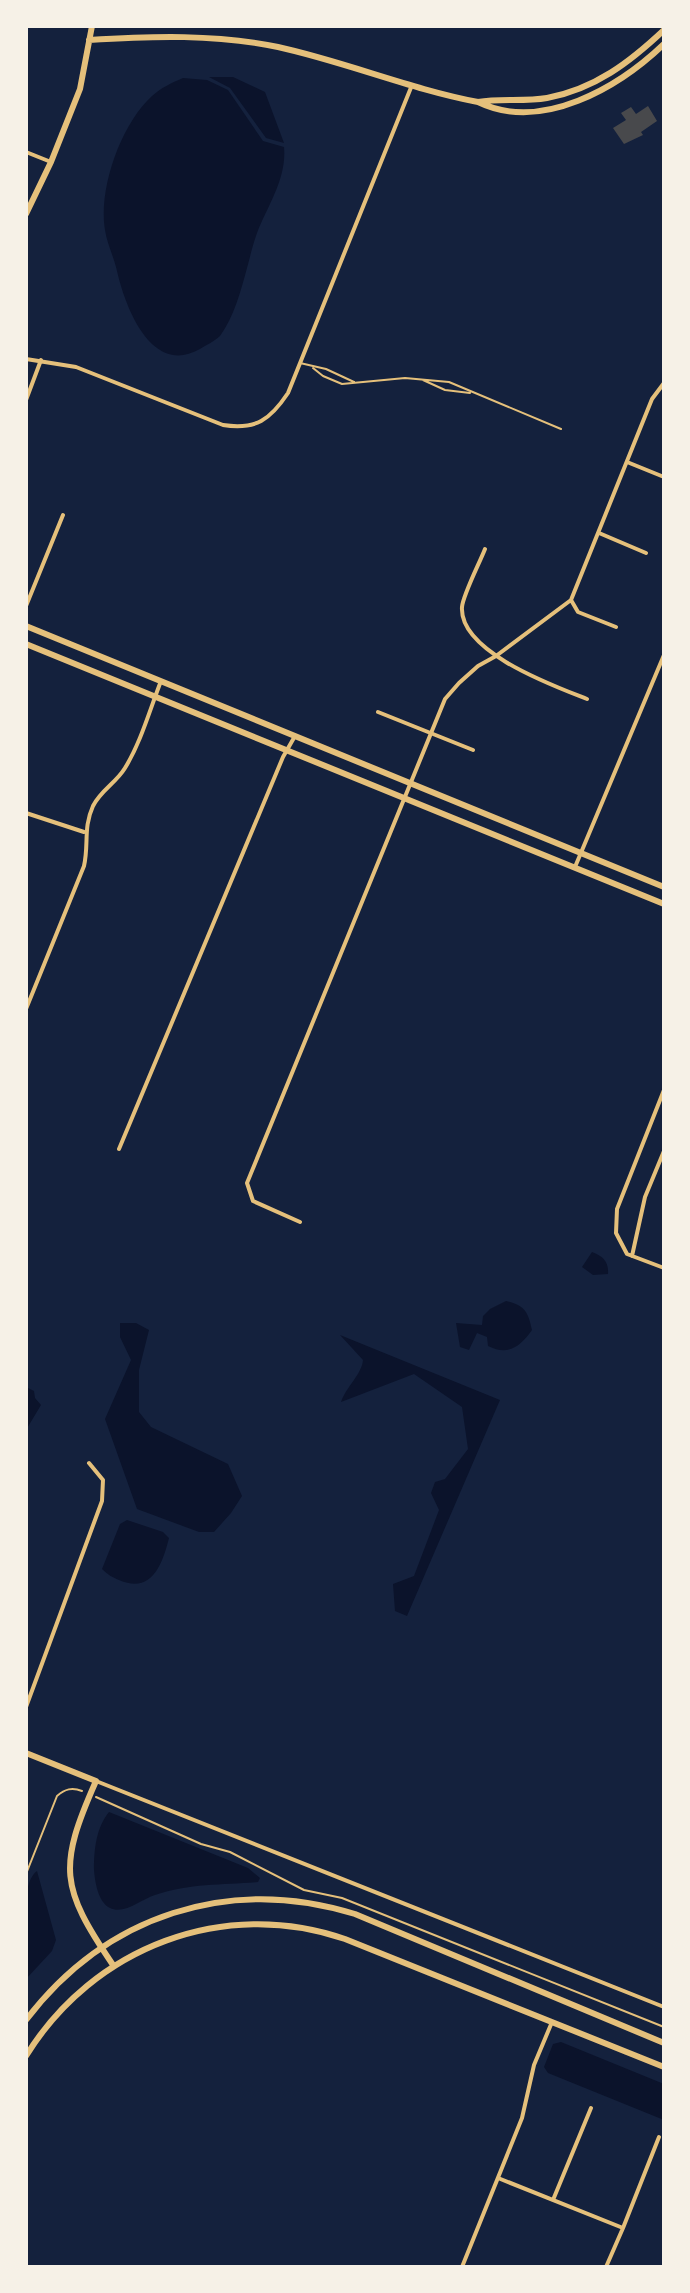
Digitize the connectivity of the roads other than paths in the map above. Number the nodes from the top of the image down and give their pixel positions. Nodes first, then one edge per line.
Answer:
1 (85, 26) edge
2 (92, 26) edge
3 (664, 30) edge
4 (655, 38) junction
5 (89, 40) junction
6 (663, 46) edge
7 (412, 85) junction
8 (478, 102) junction
9 (26, 152) edge
10 (51, 162) junction
11 (26, 214) edge
12 (26, 359) edge
13 (41, 360) junction
14 (300, 363) junction
15 (313, 368) junction
16 (421, 379) junction
17 (355, 383) junction
18 (664, 383) edge
19 (472, 393) junction
20 (26, 400) edge
21 (561, 429) dead end
22 (627, 462) junction
23 (664, 477) edge
24 (63, 515) dead end
25 (599, 533) junction
26 (485, 549) dead end
27 (646, 553) dead end
28 (571, 600) junction
29 (26, 606) edge
30 (26, 626) edge
31 (616, 627) dead end
32 (26, 644) edge
33 (664, 655) edge
34 (496, 656) junction
35 (161, 681) junction
36 (155, 696) junction
37 (587, 699) dead end
38 (378, 712) dead end
39 (432, 733) junction
40 (295, 735) junction
41 (288, 750) junction
42 (473, 750) dead end
43 (411, 784) junction
44 (405, 797) junction
45 (26, 813) edge
46 (84, 832) junction
47 (581, 853) junction
48 (575, 868) junction
49 (664, 887) edge
50 (664, 904) edge
51 (26, 1009) edge
52 (664, 1090) edge
53 (119, 1149) dead end
54 (664, 1151) edge
55 (300, 1222) dead end
56 (632, 1256) junction
57 (664, 1268) edge
58 (89, 1463) dead end
59 (26, 1707) edge
60 (26, 1753) edge
61 (96, 1781) junction
62 (101, 1947) junction
63 (113, 1965) junction
64 (664, 2007) edge
65 (26, 2020) edge
66 (552, 2022) junction
67 (664, 2043) edge
68 (26, 2056) edge
69 (664, 2067) edge
70 (591, 2108) dead end
71 (659, 2137) dead end
72 (498, 2178) junction
73 (553, 2200) junction
74 (623, 2228) junction
75 (462, 2267) edge
76 (606, 2267) edge

1 - 5 main road
2 - 5 main road
3 - 4 main road
4 - 6 street
4 - 8 main road
5 - 7 main road
5 - 10 main road
6 - 8 main road
7 - 8 main road
7 - 14 street
9 - 10 street
10 - 11 main road
12 - 13 street
13 - 14 street
13 - 20 street
14 - 15 lane
15 - 17 lane
15 - 17 lane
16 - 17 lane
16 - 19 lane
16 - 19 lane
18 - 22 street
19 - 21 lane
22 - 23 street
22 - 25 street
24 - 29 street
25 - 27 street
25 - 28 street
26 - 34 street
28 - 31 street
28 - 34 street
30 - 35 main road
32 - 36 main road
33 - 47 street
34 - 37 street
34 - 39 street
35 - 36 street
35 - 40 main road
36 - 41 main road
36 - 46 street
38 - 39 street
39 - 42 street
39 - 43 street
40 - 41 street
40 - 43 main road
41 - 44 main road
41 - 53 street
43 - 44 street
43 - 47 main road
44 - 48 main road
44 - 55 street
45 - 46 street
46 - 51 street
47 - 48 street
47 - 49 main road
48 - 50 main road
52 - 56 street
54 - 56 street
56 - 57 street
58 - 59 street
60 - 61 main road
61 - 62 main road
61 - 64 street
62 - 63 main road
62 - 65 main road
62 - 67 main road
63 - 66 main road
63 - 68 main road
66 - 69 main road
66 - 72 street
70 - 73 street
71 - 74 street
72 - 73 street
72 - 75 street
73 - 74 street
74 - 76 street

